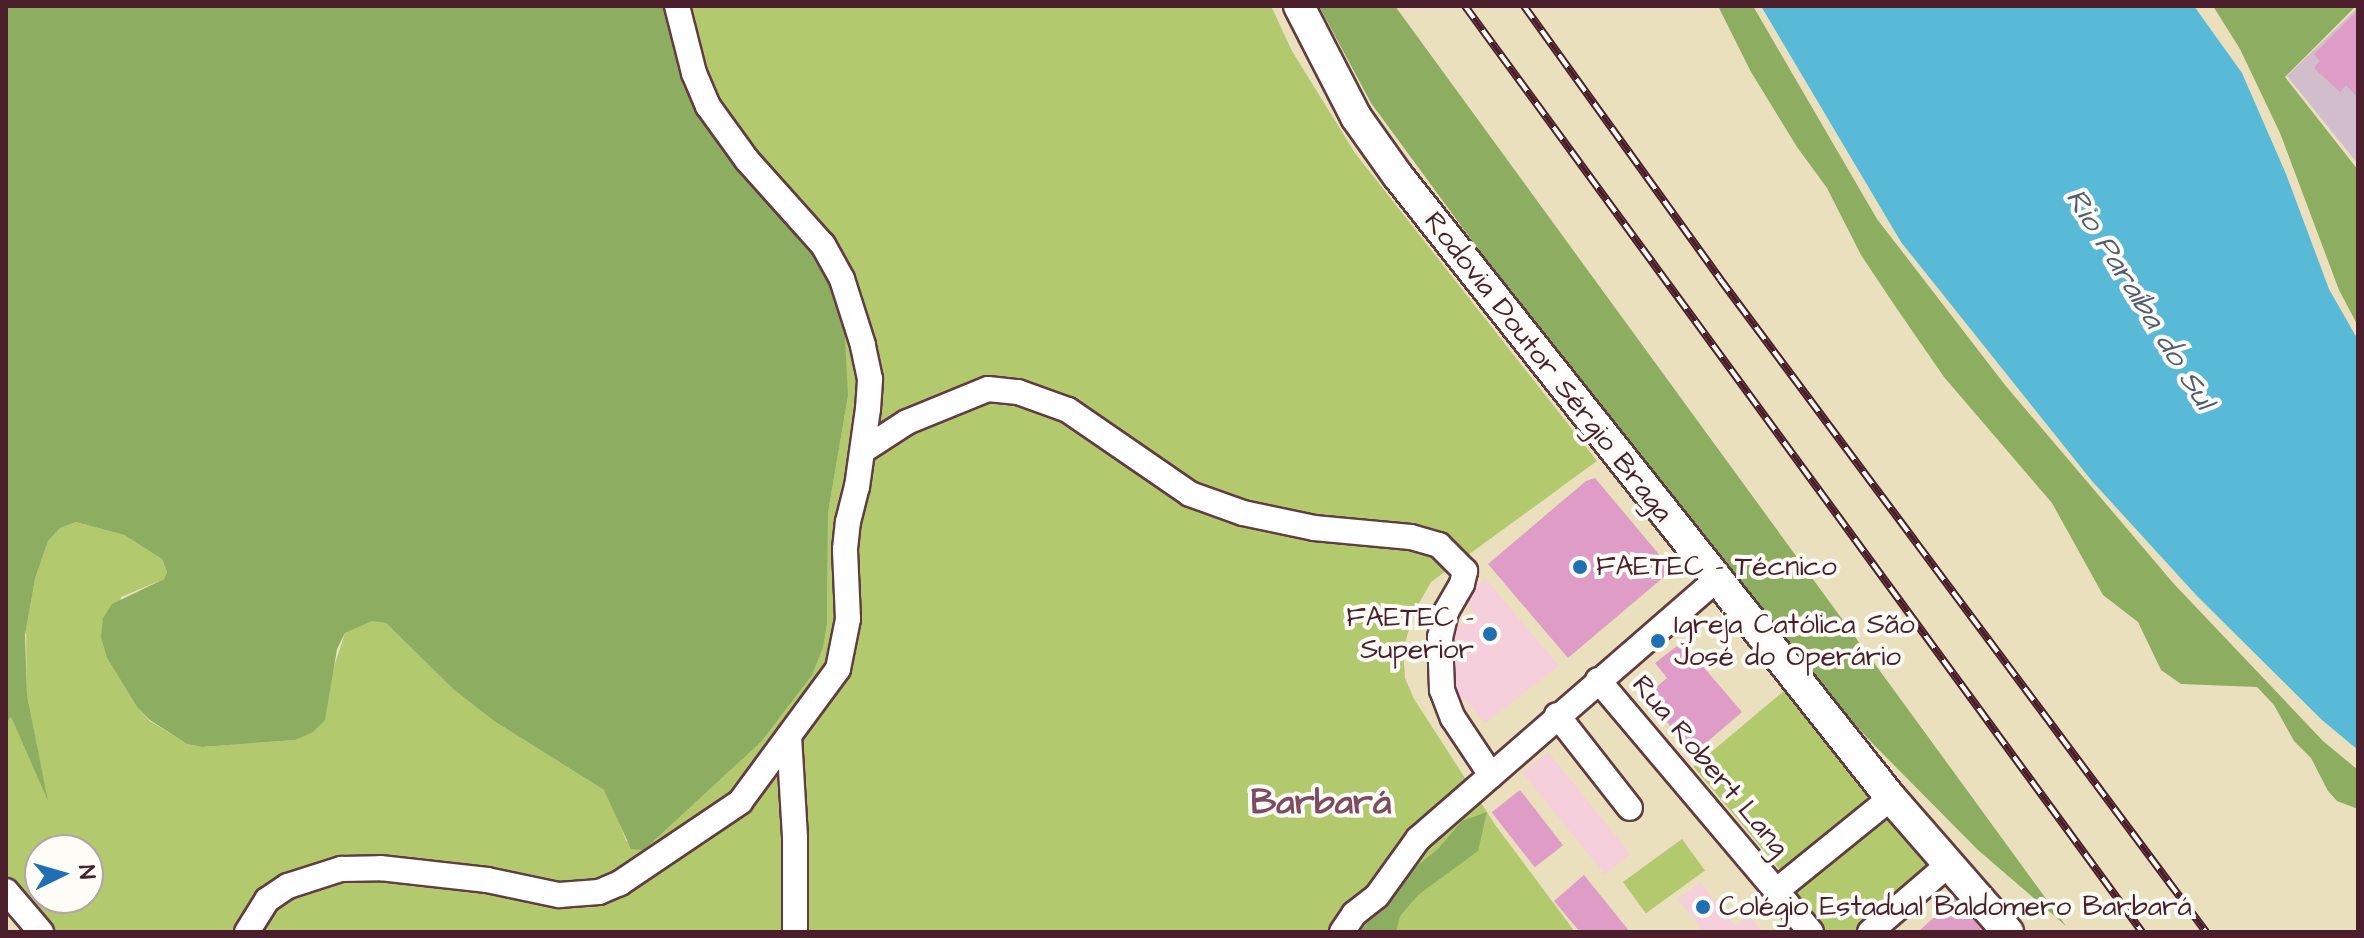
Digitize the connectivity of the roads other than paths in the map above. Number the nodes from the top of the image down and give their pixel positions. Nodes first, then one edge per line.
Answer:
1 (677, 6) edge
2 (1299, 6) edge
3 (864, 450) junction
4 (1716, 580) junction
5 (1598, 680) junction
6 (1557, 715) junction
7 (789, 736) junction
8 (1486, 780) junction
9 (1891, 798) junction
10 (1630, 808) dead end
11 (1948, 865) junction
12 (6, 891) edge
13 (1776, 891) junction
14 (41, 932) edge
15 (247, 932) edge
16 (795, 932) edge
17 (1342, 932) edge
18 (1811, 932) edge
19 (1870, 932) edge
20 (2008, 932) edge

1 - 3 street
2 - 4 main road, Rodovia Doutor Sérgio Braga
3 - 7 street
3 - 8 street
4 - 5 street
4 - 9 main road, Rodovia Doutor Sérgio Braga
5 - 6 street
5 - 13 street, Rua Robert Lang
6 - 8 street
6 - 10 street
7 - 15 street
7 - 16 street
8 - 17 street
9 - 11 main road, Rodovia Doutor Sérgio Braga
9 - 13 street
11 - 19 street
11 - 20 main road, Rodovia Doutor Sérgio Braga
12 - 14 street
13 - 18 street, Rua Robert Lang

